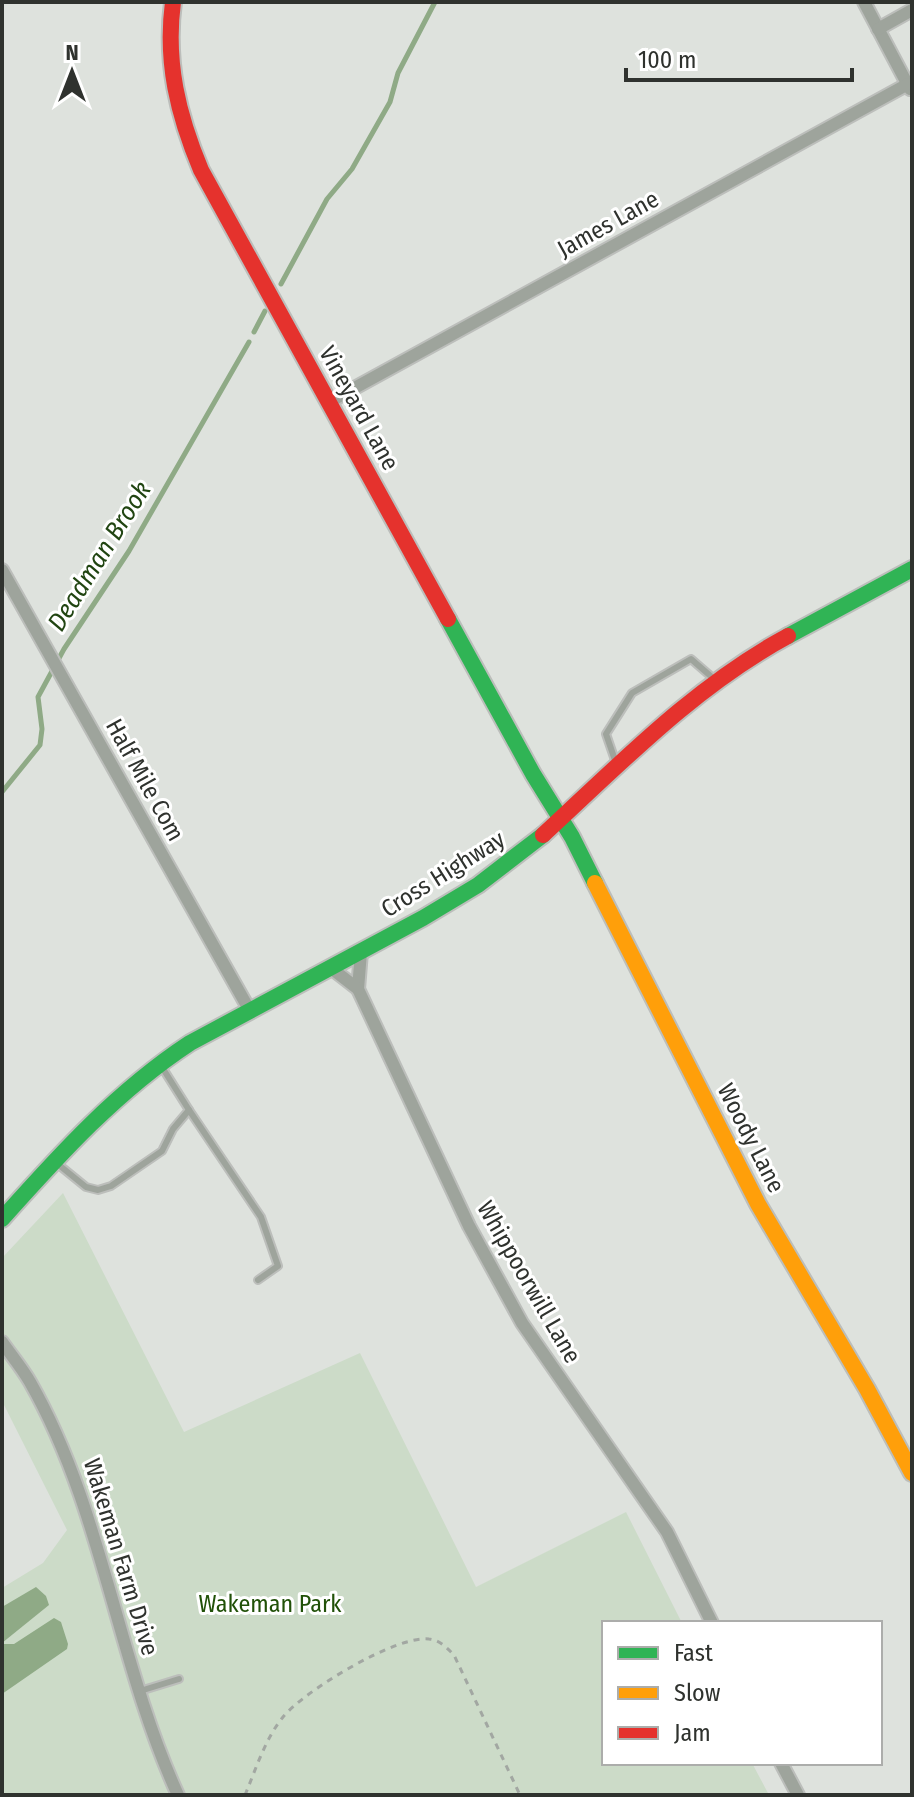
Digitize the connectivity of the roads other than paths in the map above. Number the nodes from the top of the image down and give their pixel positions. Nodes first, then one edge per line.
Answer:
1 (173, 2) edge
2 (864, 2) edge
3 (912, 10) edge
4 (878, 29) junction
5 (910, 88) edge
6 (329, 402) junction
7 (912, 569) edge
8 (2, 570) edge
9 (716, 681) junction
10 (617, 766) junction
11 (560, 819) junction
12 (361, 952) junction
13 (331, 968) junction
14 (358, 989) junction
15 (250, 1011) junction
16 (159, 1063) junction
17 (189, 1110) junction
18 (54, 1161) junction
19 (2, 1219) edge
20 (258, 1280) dead end
21 (2, 1342) edge
22 (912, 1473) edge
23 (711, 1621) edge
24 (179, 1679) dead end
25 (140, 1691) junction
26 (782, 1765) edge
27 (178, 1795) edge
28 (798, 1795) edge

1 - 6 street, Vineyard Lane
2 - 4 street
3 - 4 street
4 - 5 street
5 - 6 street, James Lane
6 - 11 street, Vineyard Lane
7 - 9 street, Cross Highway
8 - 15 street, Half Mile Com
9 - 10 street, Cross Highway
9 - 10 lane
10 - 11 street, Cross Highway
11 - 12 street, Cross Highway
11 - 22 street, Woody Lane
12 - 13 street, Cross Highway
12 - 14 street, Whippoorwill Lane
13 - 14 street, Whippoorwill Lane
13 - 15 street, Cross Highway
14 - 23 street, Whippoorwill Lane
15 - 16 street, Cross Highway
16 - 17 lane
16 - 18 street, Cross Highway
17 - 18 lane
17 - 20 lane
18 - 19 street, Cross Highway
21 - 25 street, Wakeman Farm Drive
24 - 25 lane
25 - 27 street, Wakeman Farm Drive
26 - 28 street

